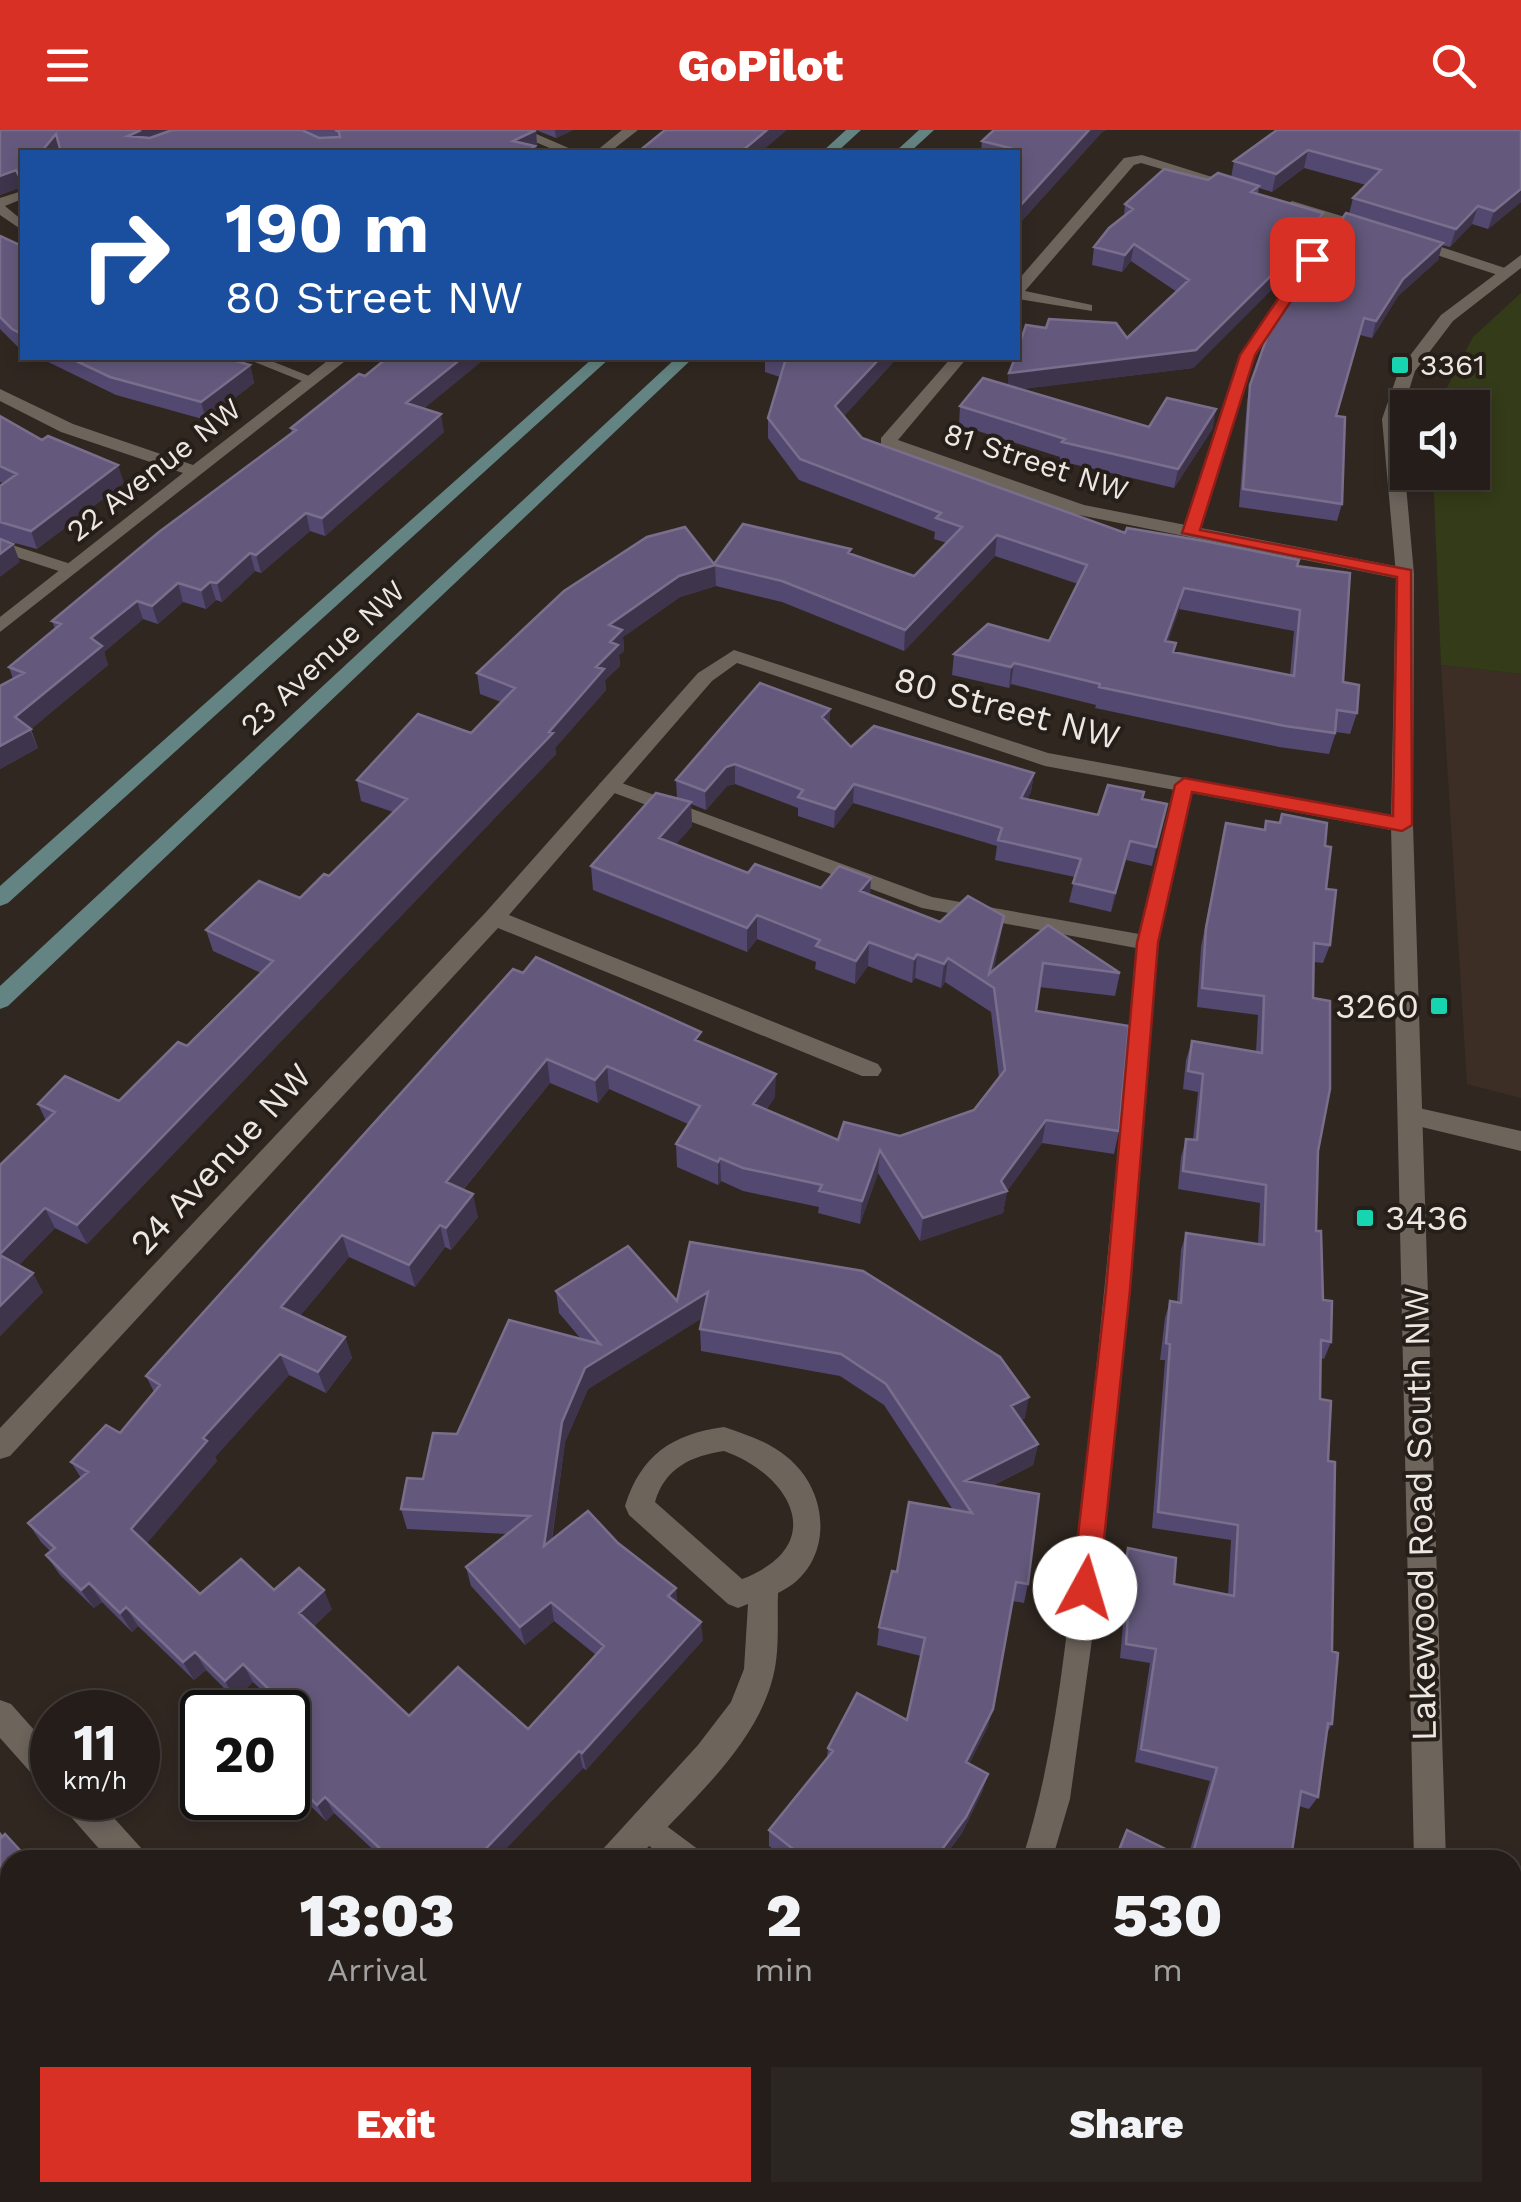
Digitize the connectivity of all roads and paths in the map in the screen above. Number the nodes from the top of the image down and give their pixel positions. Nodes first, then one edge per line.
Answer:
1 (514, 130) edge
2 (631, 130) edge
3 (854, 130) edge
4 (928, 130) edge
5 (566, 150) edge
6 (605, 150) edge
7 (831, 150) edge
8 (904, 150) edge
9 (1266, 196) edge
10 (1284, 202) edge
11 (0, 206) edge
12 (1338, 219) junction
13 (20, 224) edge
14 (1514, 266) edge
15 (1020, 289) edge
16 (1020, 292) edge
17 (1086, 308) dead end
18 (257, 360) edge
19 (339, 360) edge
20 (600, 360) edge
21 (683, 360) edge
22 (957, 360) edge
23 (312, 380) junction
24 (0, 394) edge
25 (196, 472) junction
26 (1191, 533) junction
27 (0, 546) edge
28 (71, 570) junction
29 (1405, 574) junction
30 (0, 626) edge
31 (720, 664) joint
32 (608, 784) junction
33 (1184, 785) junction
34 (1402, 825) junction
35 (0, 898) edge
36 (494, 918) junction
37 (1147, 943) junction
38 (0, 1000) edge
39 (870, 1070) dead end
40 (1410, 1115) junction
41 (1521, 1140) edge
42 (0, 1447) edge
43 (763, 1588) junction
44 (0, 1715) edge
45 (30, 1748) edge
46 (95, 1820) edge
47 (646, 1824) junction
48 (122, 1850) edge
49 (623, 1850) edge
50 (677, 1850) edge
51 (1039, 1850) edge
52 (1430, 1850) edge

1 - 5 street
2 - 6 street
3 - 7 main road
4 - 8 main road
9 - 15 street
10 - 12 street
11 - 13 lane
12 - 14 street
12 - 26 lane
14 - 29 street, Lakewood Road South NW
16 - 17 street
18 - 23 lane
19 - 23 street, 22 Avenue NW
20 - 35 main road, 23 Avenue NW
21 - 38 main road, 23 Avenue NW
22 - 26 street, 81 Street NW
23 - 25 street, 22 Avenue NW
24 - 25 street
25 - 28 street, 22 Avenue NW
26 - 29 street, 81 Street NW
27 - 28 lane
28 - 30 street, 22 Avenue NW
29 - 34 street, Lakewood Road South NW
31 - 32 street, 24 Avenue NW
31 - 33 street, 80 Street NW
32 - 36 street, 24 Avenue NW
32 - 37 lane
33 - 34 street, 80 Street NW
33 - 37 lane
34 - 40 street, Lakewood Road South NW
36 - 39 street
36 - 42 street, 24 Avenue NW
37 - 51 lane
40 - 41 street
40 - 52 street, Lakewood Road South NW
43 - 43 street
43 - 47 street
44 - 45 street
46 - 48 street
47 - 49 street
47 - 50 lane

